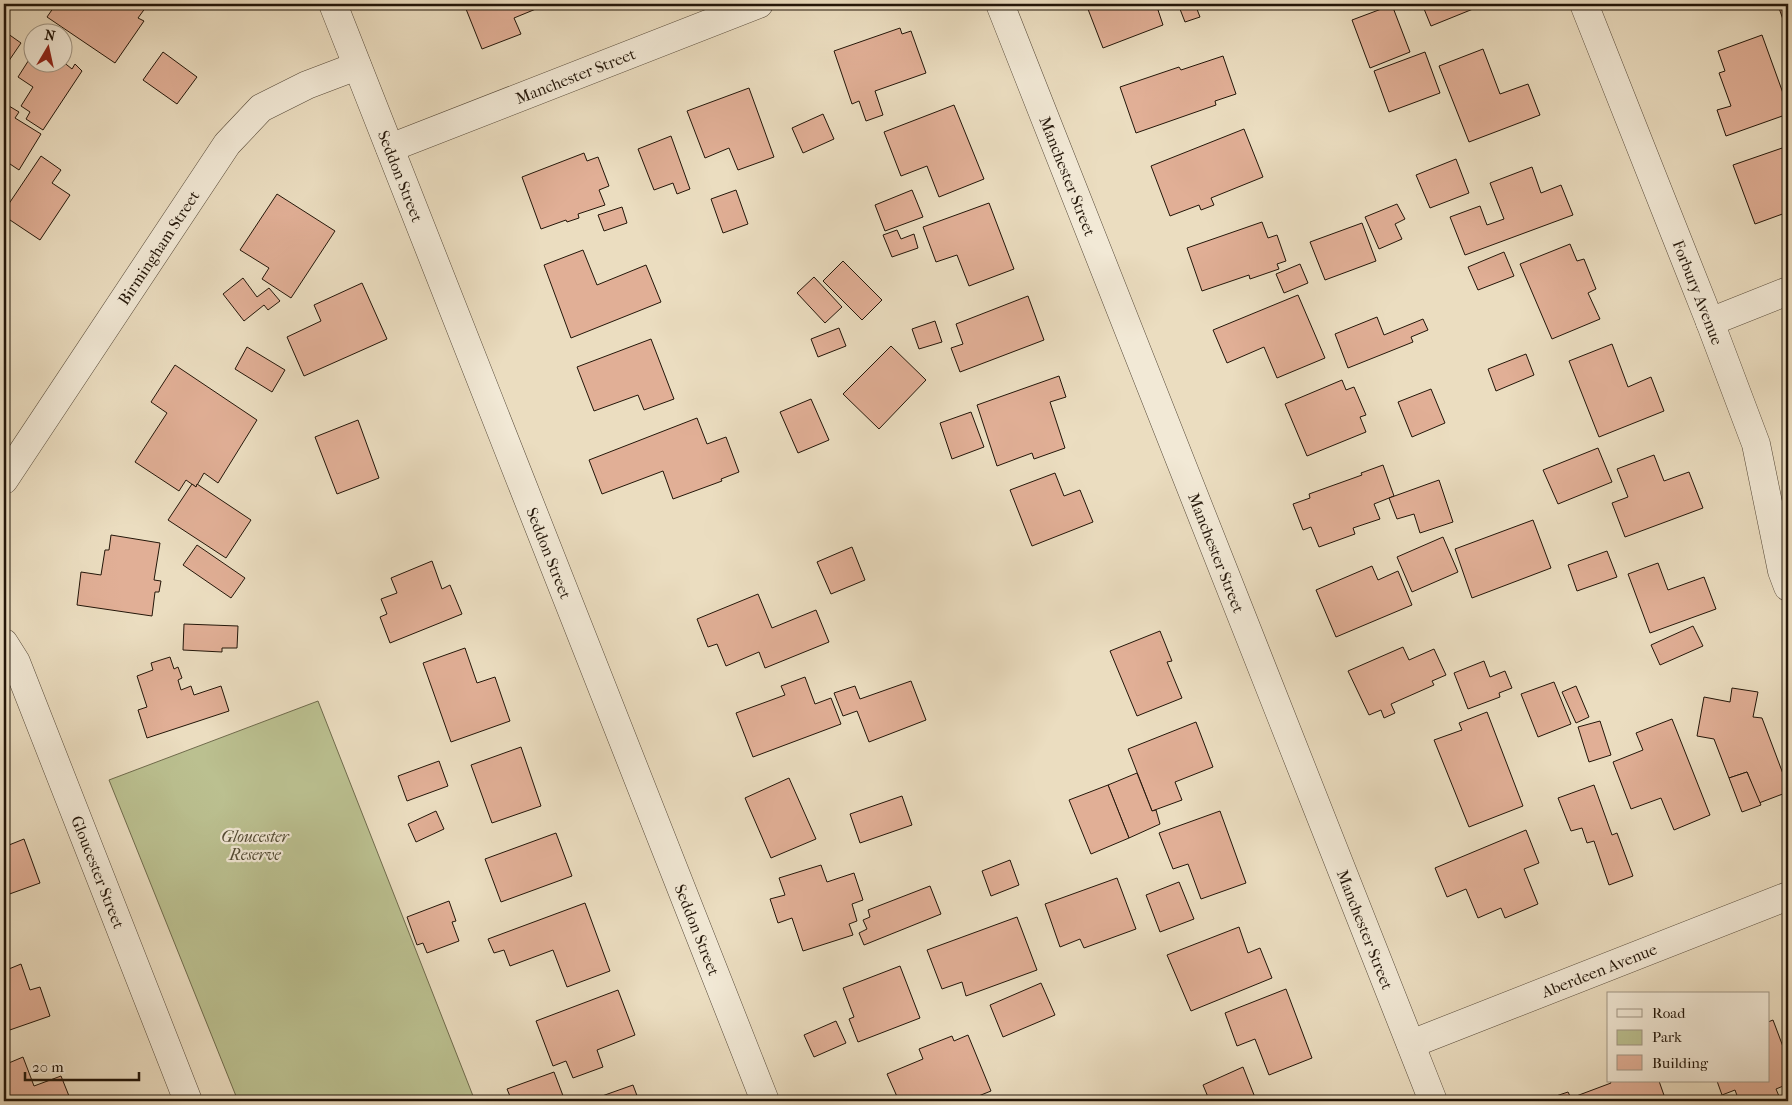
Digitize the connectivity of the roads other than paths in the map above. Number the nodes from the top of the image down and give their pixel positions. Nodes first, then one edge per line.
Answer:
1 (333, 4) edge
2 (759, 4) edge
3 (1000, 4) edge
4 (1584, 4) edge
5 (357, 66) junction
6 (390, 148) junction
7 (1788, 291) edge
8 (1710, 322) junction
9 (4, 480) edge
10 (1788, 587) edge
11 (4, 643) edge
12 (1788, 896) edge
13 (1412, 1044) junction
14 (188, 1101) edge
15 (765, 1101) edge
16 (1433, 1101) edge

1 - 5 street, Seddon Street
2 - 6 street, Manchester Street
3 - 13 street, Manchester Street
4 - 8 street, Forbury Avenue
5 - 6 street, Seddon Street
5 - 9 street, Birmingham Street
6 - 15 street, Seddon Street
7 - 8 street
8 - 10 street, Forbury Avenue
11 - 14 street, Gloucester Street
12 - 13 street, Aberdeen Avenue
13 - 16 street, Manchester Street

